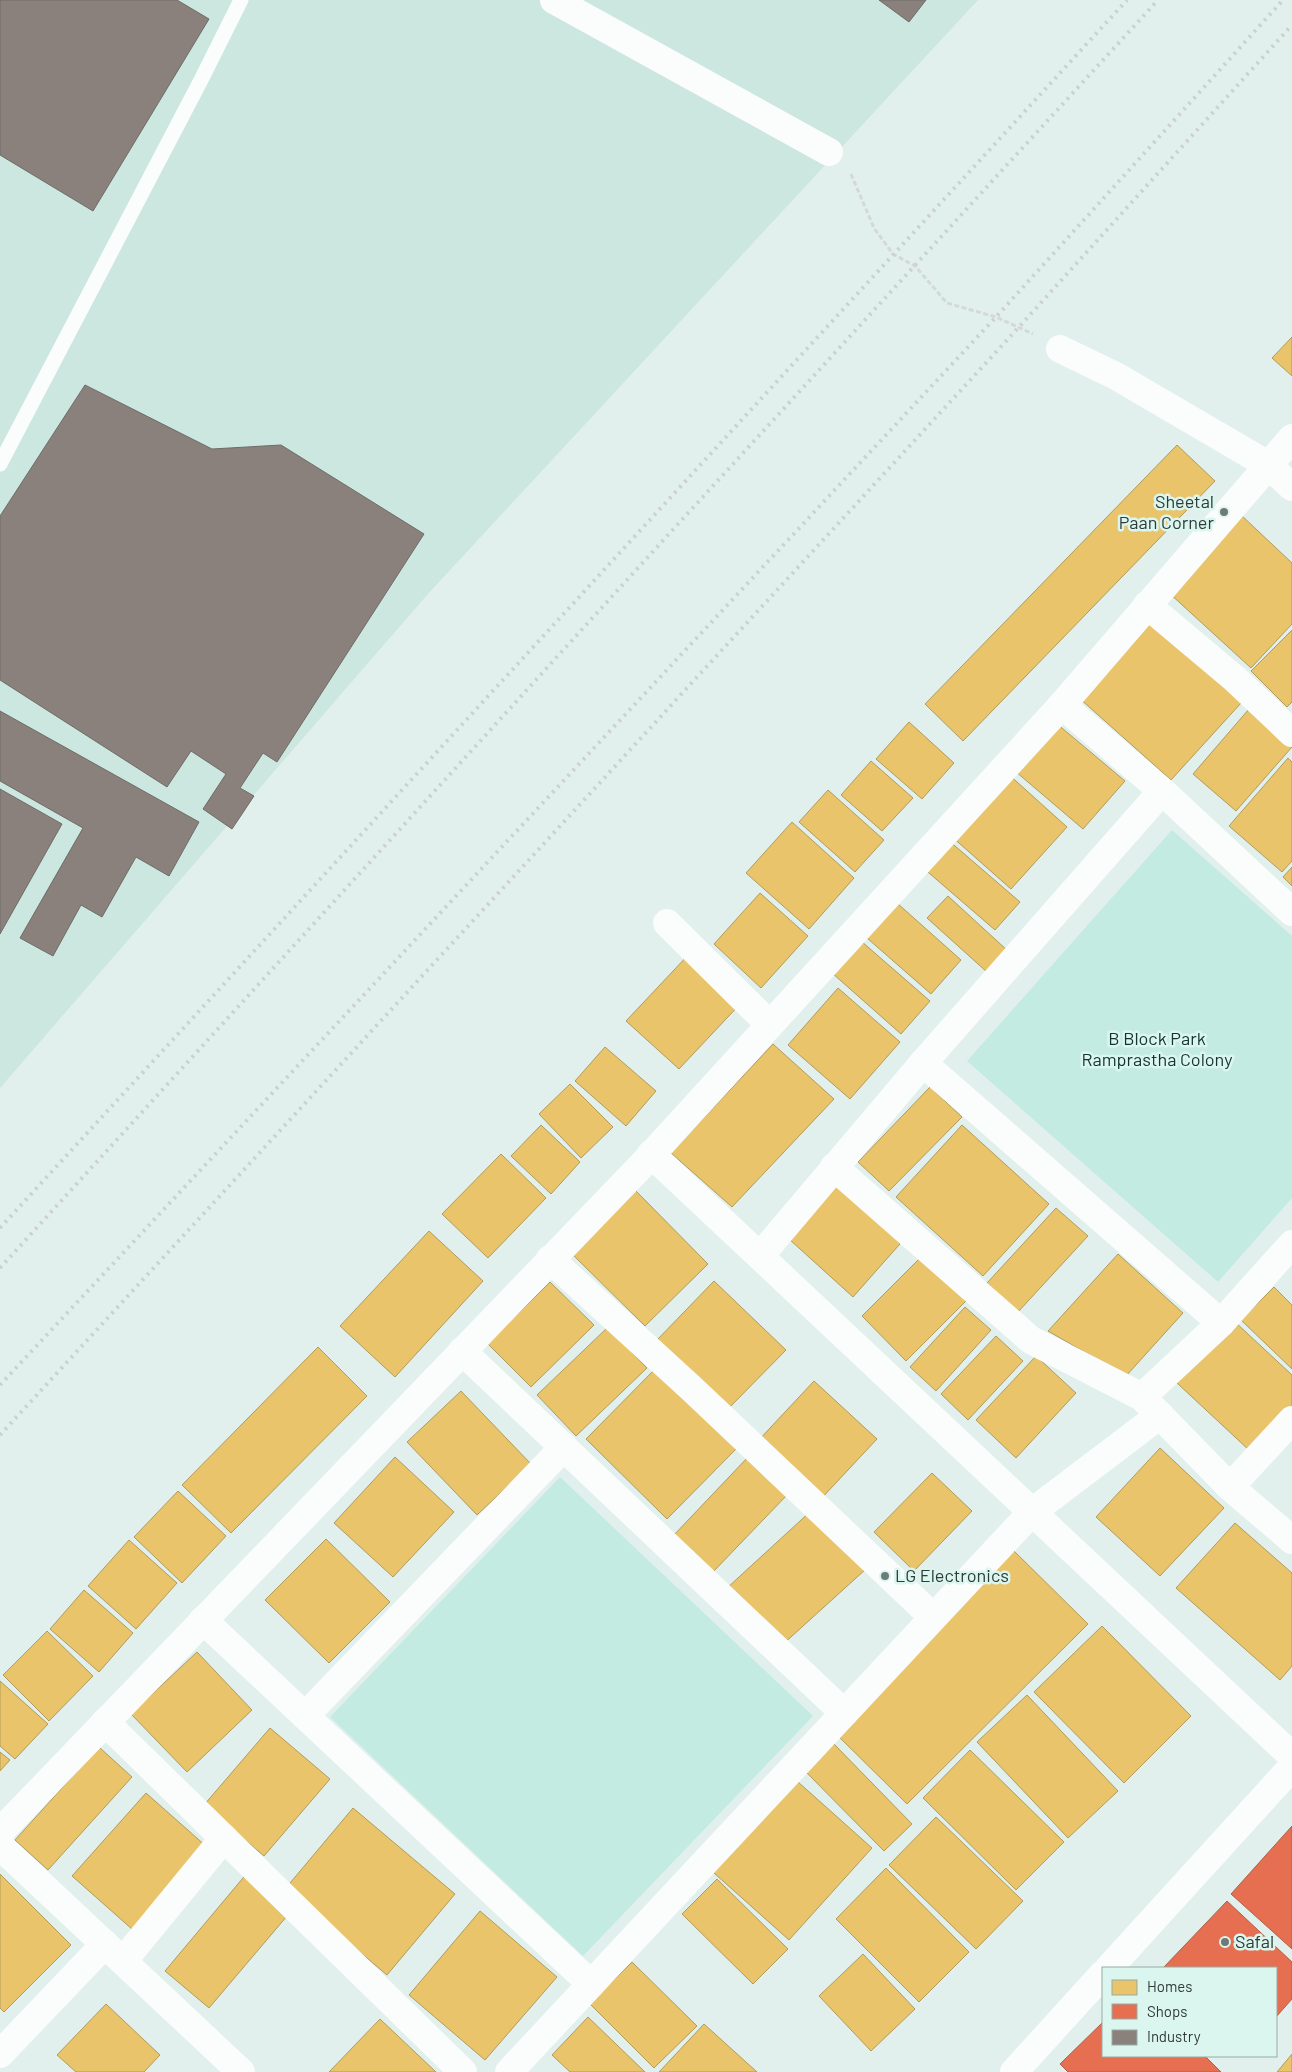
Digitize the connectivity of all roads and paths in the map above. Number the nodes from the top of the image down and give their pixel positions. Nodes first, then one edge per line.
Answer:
1 (241, 0) edge
2 (554, 0) edge
3 (829, 152) joint
4 (1060, 348) joint
5 (1292, 438) edge
6 (0, 464) edge
7 (1268, 465) junction
8 (1292, 487) edge
9 (1147, 606) junction
10 (1062, 705) junction
11 (1292, 733) edge
12 (1162, 791) junction
13 (1292, 912) edge
14 (667, 923) dead end
15 (769, 1024) junction
16 (922, 1063) junction
17 (651, 1154) junction
18 (834, 1167) junction
19 (1292, 1244) edge
20 (760, 1256) junction
21 (550, 1260) junction
22 (1221, 1322) junction
23 (462, 1351) junction
24 (1151, 1406) junction
25 (1292, 1420) edge
26 (564, 1447) junction
27 (1230, 1487) junction
28 (1032, 1512) junction
29 (1292, 1540) edge
30 (933, 1617) junction
31 (203, 1620) junction
32 (844, 1713) junction
33 (305, 1716) junction
34 (106, 1722) junction
35 (1292, 1756) edge
36 (1292, 1767) edge
37 (0, 1832) edge
38 (224, 1838) junction
39 (0, 1846) edge
40 (114, 1953) junction
41 (1110, 1967) edge
42 (1102, 1975) edge
43 (591, 1984) junction
44 (4, 2043) edge
45 (513, 2071) edge
46 (241, 2072) edge
47 (464, 2072) edge
48 (1014, 2072) edge

1 - 6 lane
2 - 3 street
3 - 4 path
4 - 7 street
5 - 7 street
7 - 8 street
7 - 9 street
9 - 10 street
9 - 11 street
10 - 12 street
10 - 15 street
12 - 13 street
12 - 16 street
14 - 15 street
15 - 17 street
16 - 18 street
16 - 22 street
17 - 20 street
17 - 21 street
18 - 20 street
18 - 24 street
19 - 22 street
20 - 28 street
21 - 23 street
21 - 30 street
22 - 24 street
23 - 26 street
23 - 31 street
24 - 27 street
24 - 28 street
25 - 27 street
26 - 32 street
26 - 33 street
27 - 29 street
28 - 30 street
28 - 35 street
30 - 32 street
31 - 33 street
31 - 34 street
32 - 43 street
33 - 43 street
34 - 37 street
34 - 38 street
36 - 41 street
38 - 40 street
38 - 47 street
39 - 40 street
40 - 44 street
40 - 46 street
42 - 48 street
43 - 45 street

